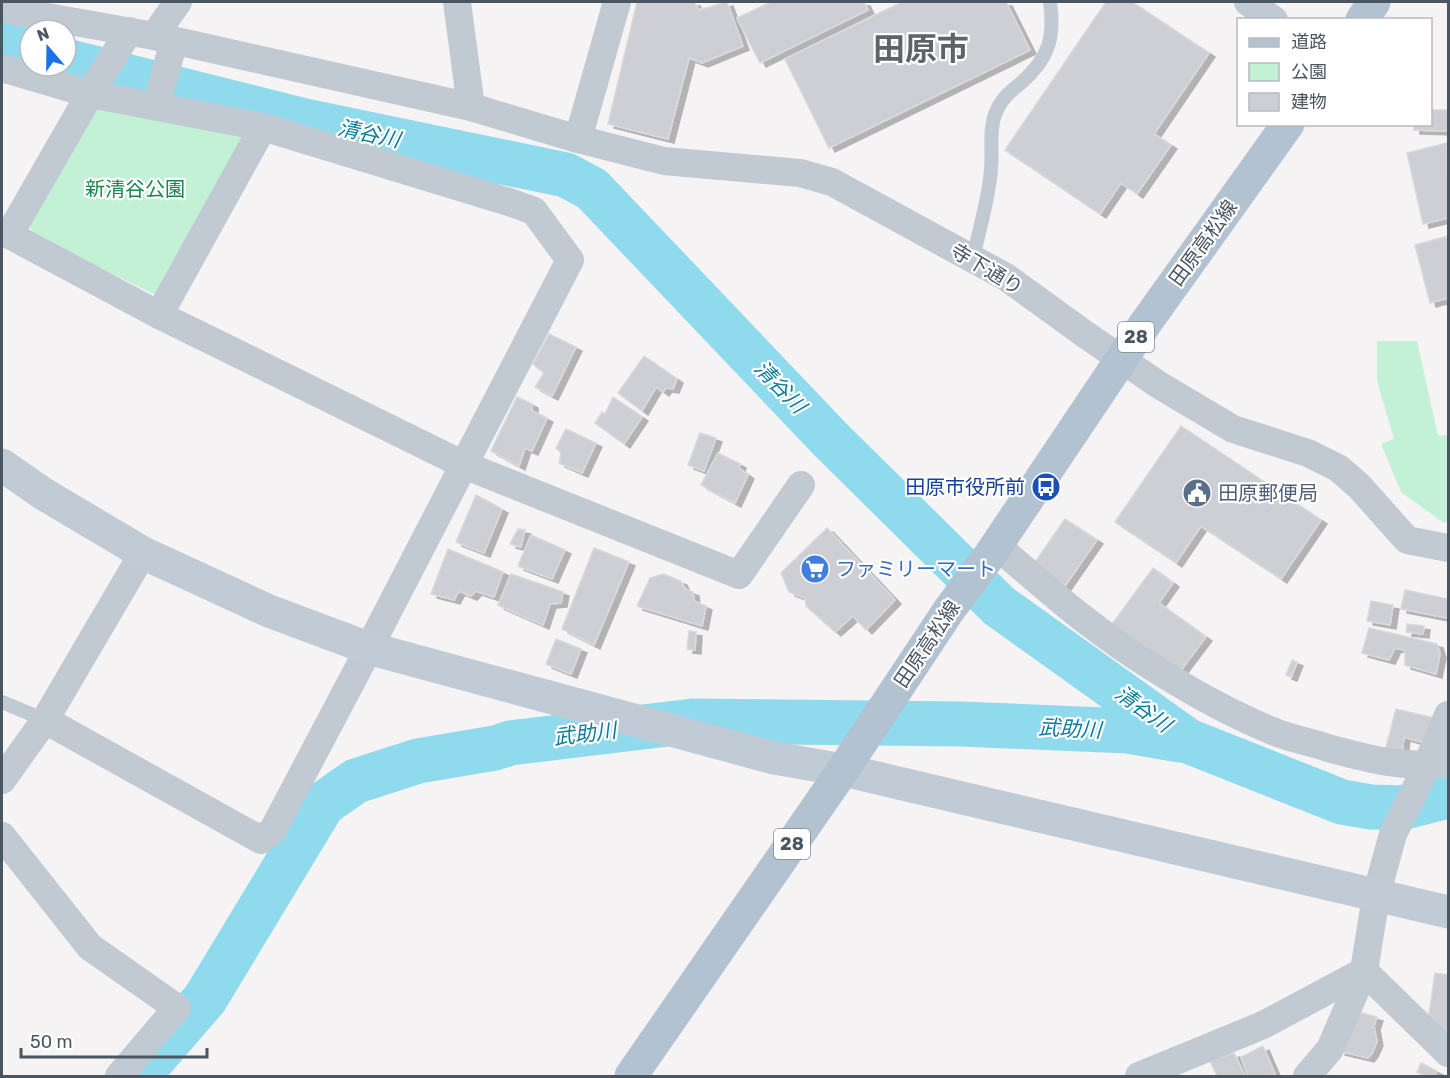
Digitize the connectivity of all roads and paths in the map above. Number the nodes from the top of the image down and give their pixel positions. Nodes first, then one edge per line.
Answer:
1 (178, 2) edge
2 (457, 2) edge
3 (617, 2) edge
4 (1050, 2) edge
5 (1248, 2) edge
6 (1374, 2) edge
7 (2, 9) edge
8 (1272, 18) edge
9 (1363, 18) edge
10 (150, 41) junction
11 (2, 68) edge
12 (94, 89) junction
13 (158, 101) junction
14 (471, 107) junction
15 (1287, 126) edge
16 (264, 127) junction
17 (578, 139) junction
18 (5, 233) edge
19 (973, 259) junction
20 (159, 315) junction
21 (1122, 358) junction
22 (2, 465) edge
23 (464, 465) junction
24 (801, 485) dead end
25 (1449, 548) edge
26 (993, 550) junction
27 (143, 553) junction
28 (368, 648) junction
29 (2, 702) edge
30 (1449, 715) edge
31 (45, 720) junction
32 (1432, 769) edge
33 (843, 770) junction
34 (2, 780) edge
35 (2, 836) edge
36 (1376, 896) junction
37 (1449, 912) edge
38 (1364, 971) junction
39 (1449, 1053) edge
40 (119, 1077) edge
41 (631, 1077) edge
42 (1139, 1077) edge
43 (1307, 1077) edge

1 - 10 street
2 - 14 street
3 - 17 street
4 - 19 lane
5 - 8 street
6 - 9 main road
7 - 10 street, 寺下通り
10 - 12 street
10 - 13 street
10 - 14 street, 寺下通り
11 - 12 street
12 - 13 street
12 - 18 street
13 - 16 street
14 - 17 street, 寺下通り
15 - 21 main road, 田原高松線 / 28
16 - 20 street
16 - 23 street
17 - 19 street, 寺下通り
18 - 20 street
19 - 21 street, 寺下通り
20 - 23 street
21 - 25 street, 寺下通り
21 - 26 main road, 田原高松線 / 28
22 - 27 street
23 - 24 street
23 - 28 street
26 - 32 street
26 - 33 main road, 田原高松線 / 28
27 - 28 street
27 - 31 street
28 - 31 street
28 - 33 street
29 - 31 lane
30 - 32 street
31 - 34 street
32 - 36 street
33 - 36 street
33 - 41 main road, 田原高松線 / 28
35 - 40 street
36 - 37 street
36 - 38 street
38 - 39 street
38 - 42 street
38 - 43 street

